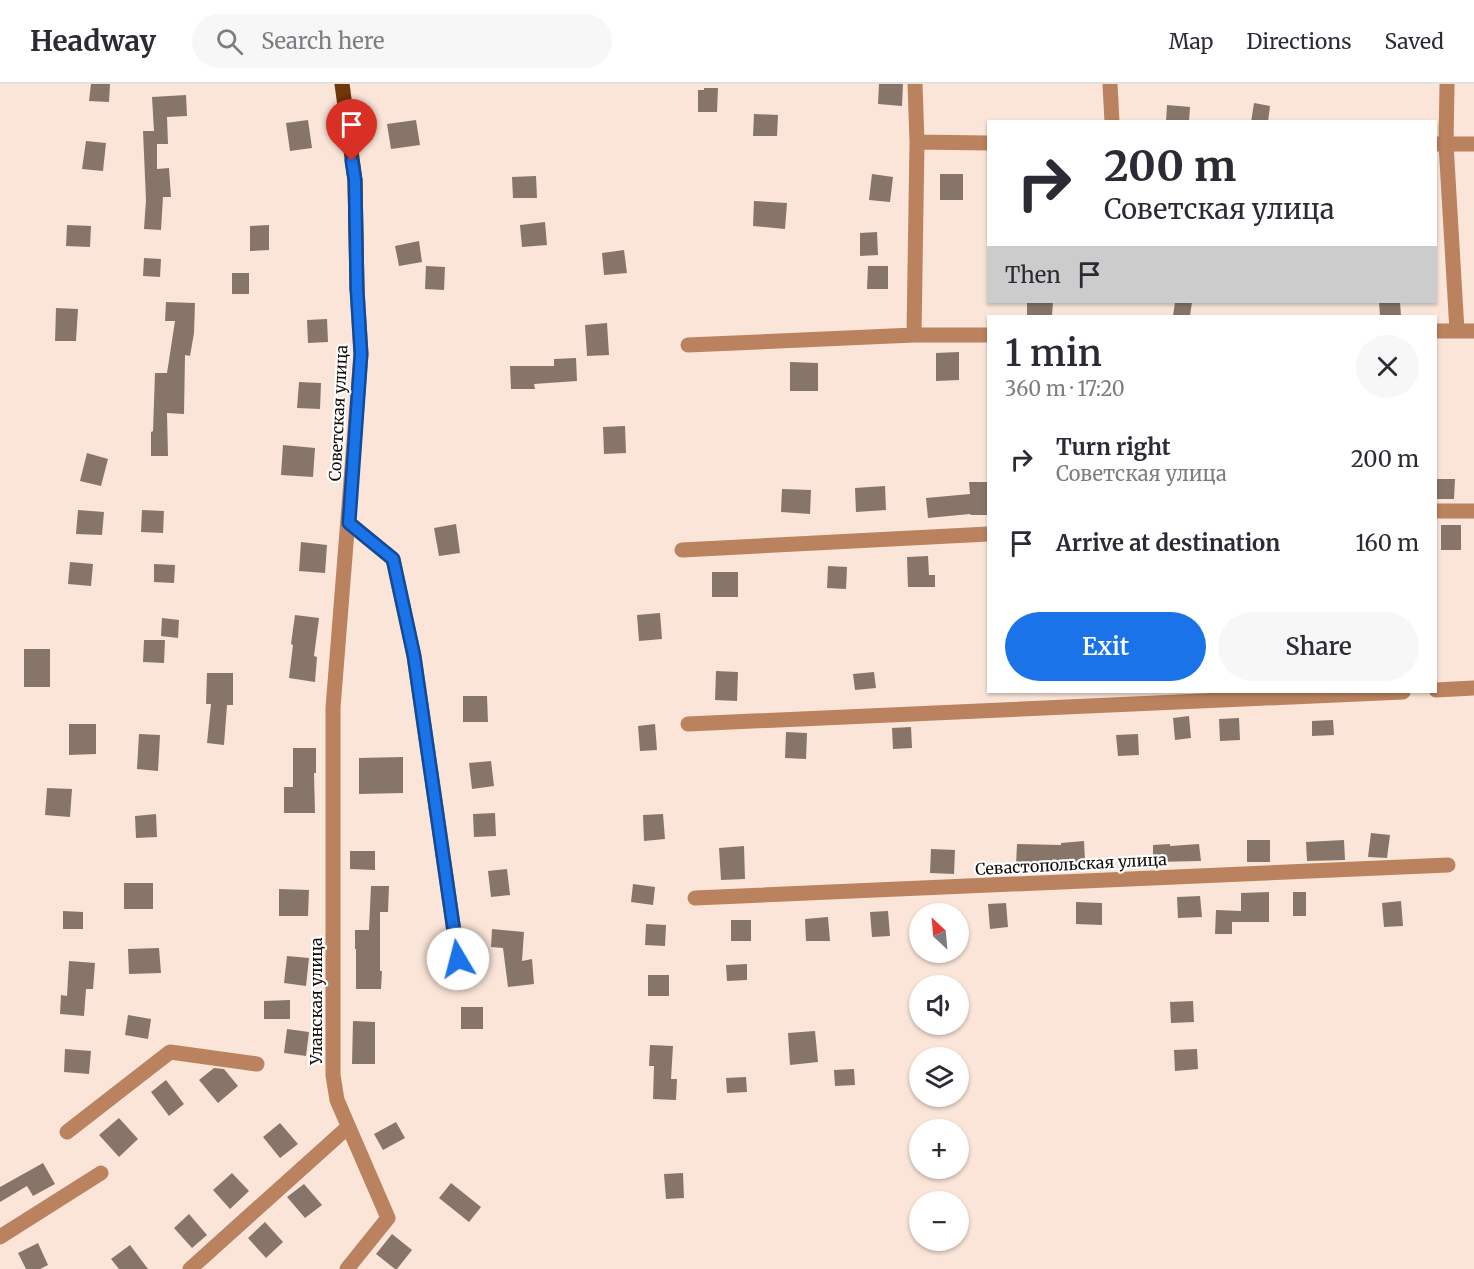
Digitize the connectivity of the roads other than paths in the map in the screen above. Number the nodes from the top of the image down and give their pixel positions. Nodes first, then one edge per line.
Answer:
1 (342, 84) edge
2 (915, 84) edge
3 (1110, 84) edge
4 (1448, 84) edge
5 (1112, 120) edge
6 (917, 142) junction
7 (987, 142) edge
8 (1441, 144) edge
9 (1474, 144) edge
10 (357, 289) joint
11 (1437, 331) edge
12 (1457, 331) junction
13 (1474, 331) edge
14 (987, 334) edge
15 (914, 335) junction
16 (688, 345) dead end
17 (1437, 511) edge
18 (1474, 511) edge
19 (349, 523) junction
20 (987, 534) edge
21 (682, 550) dead end
22 (1474, 688) edge
23 (1437, 690) edge
24 (1381, 693) edge
25 (333, 708) joint
26 (688, 724) dead end
27 (1448, 865) dead end
28 (695, 898) dead end
29 (458, 959) dead end
30 (257, 1064) dead end
31 (348, 1127) junction
32 (67, 1132) dead end
33 (101, 1173) dead end
34 (0, 1237) edge
35 (190, 1269) edge
36 (347, 1269) edge

1 - 10 main road, Советская улица
2 - 6 street
3 - 5 street
4 - 8 street
6 - 7 street
6 - 15 street
8 - 9 street
8 - 12 street
10 - 19 street, Советская улица
11 - 12 street
12 - 13 street
14 - 15 street
15 - 16 street
17 - 18 street
19 - 25 street, Советская улица
19 - 29 street
20 - 21 street
22 - 23 street
24 - 26 street
25 - 31 street, Уланская улица
27 - 28 street, Севастопольская улица
30 - 32 street
31 - 35 street
31 - 36 street, Уланская улица
33 - 34 street

